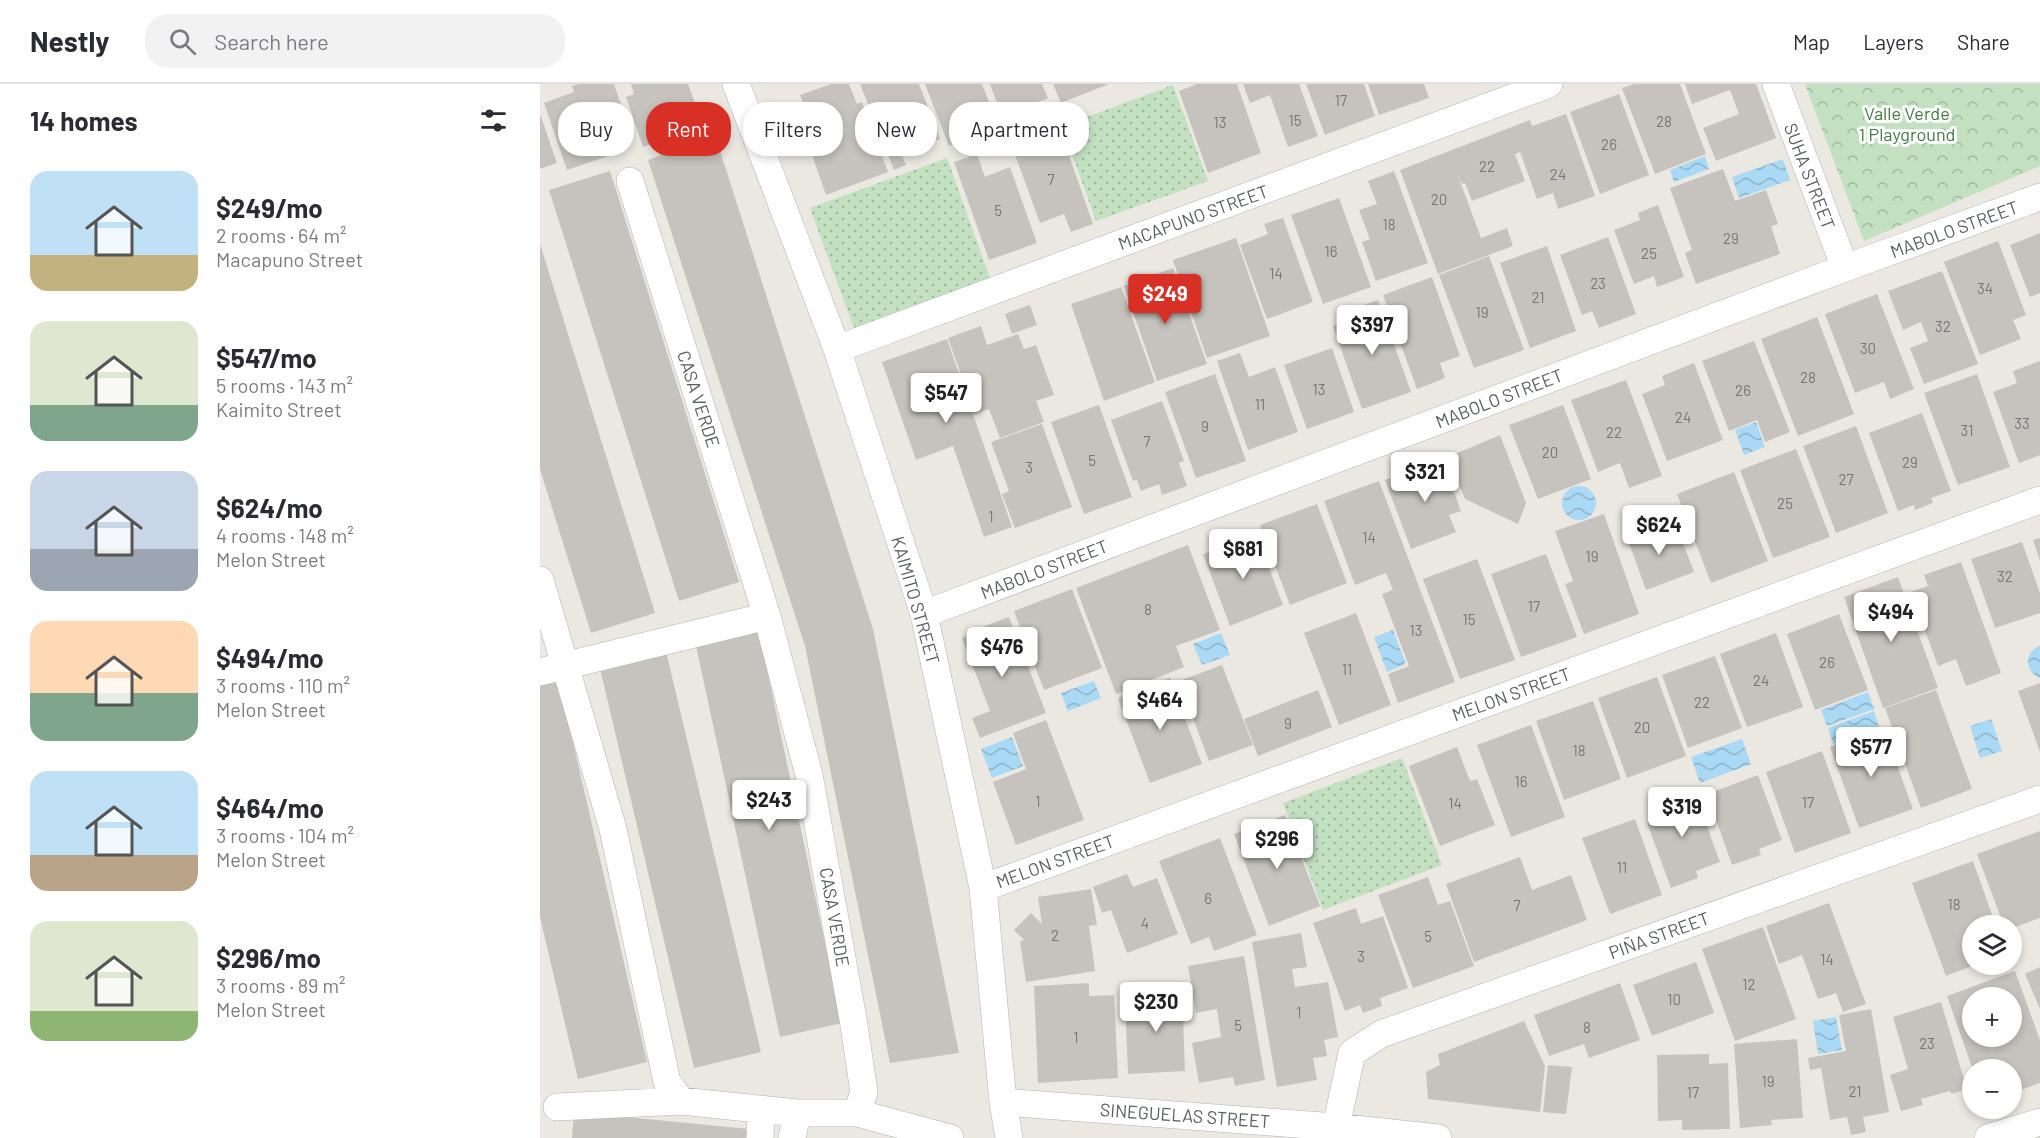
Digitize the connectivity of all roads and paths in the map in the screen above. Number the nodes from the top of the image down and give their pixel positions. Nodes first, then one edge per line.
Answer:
1 (1549, 84) edge
2 (1776, 84) edge
3 (742, 86) edge
4 (630, 182) dead end
5 (2040, 197) edge
6 (1845, 268) junction
7 (837, 350) junction
8 (2040, 500) edge
9 (540, 580) edge
10 (924, 614) junction
11 (767, 616) junction
12 (566, 665) junction
13 (540, 672) edge
14 (2040, 799) edge
15 (983, 888) junction
16 (681, 1101) junction
17 (1003, 1102) junction
18 (557, 1107) dead end
19 (761, 1110) junction
20 (857, 1113) junction
21 (2040, 1122) edge
22 (795, 1125) edge
23 (1336, 1126) junction
24 (760, 1138) edge
25 (950, 1138) edge
26 (1009, 1138) edge
27 (1438, 1138) edge
28 (1989, 1138) edge

1 - 7 street, MACAPUNO STREET
2 - 6 street, SUHA STREET
3 - 7 street, KAIMITO STREET
4 - 11 street, CASA VERDE
5 - 6 street, MABOLO STREET
6 - 10 street, MABOLO STREET
7 - 10 street, KAIMITO STREET
8 - 15 street, MELON STREET
9 - 12 street
10 - 15 street, KAIMITO STREET
11 - 12 street
11 - 20 street, CASA VERDE
12 - 13 street
12 - 16 street
14 - 23 street, PIÑA STREET
15 - 17 street, KAIMITO STREET
16 - 18 street
16 - 19 street
17 - 23 street, SINEGUELAS STREET
17 - 26 street, KAIMITO STREET
19 - 22 street
19 - 24 street
20 - 22 street
20 - 25 street
21 - 28 street
23 - 27 street, SINEGUELAS STREET

